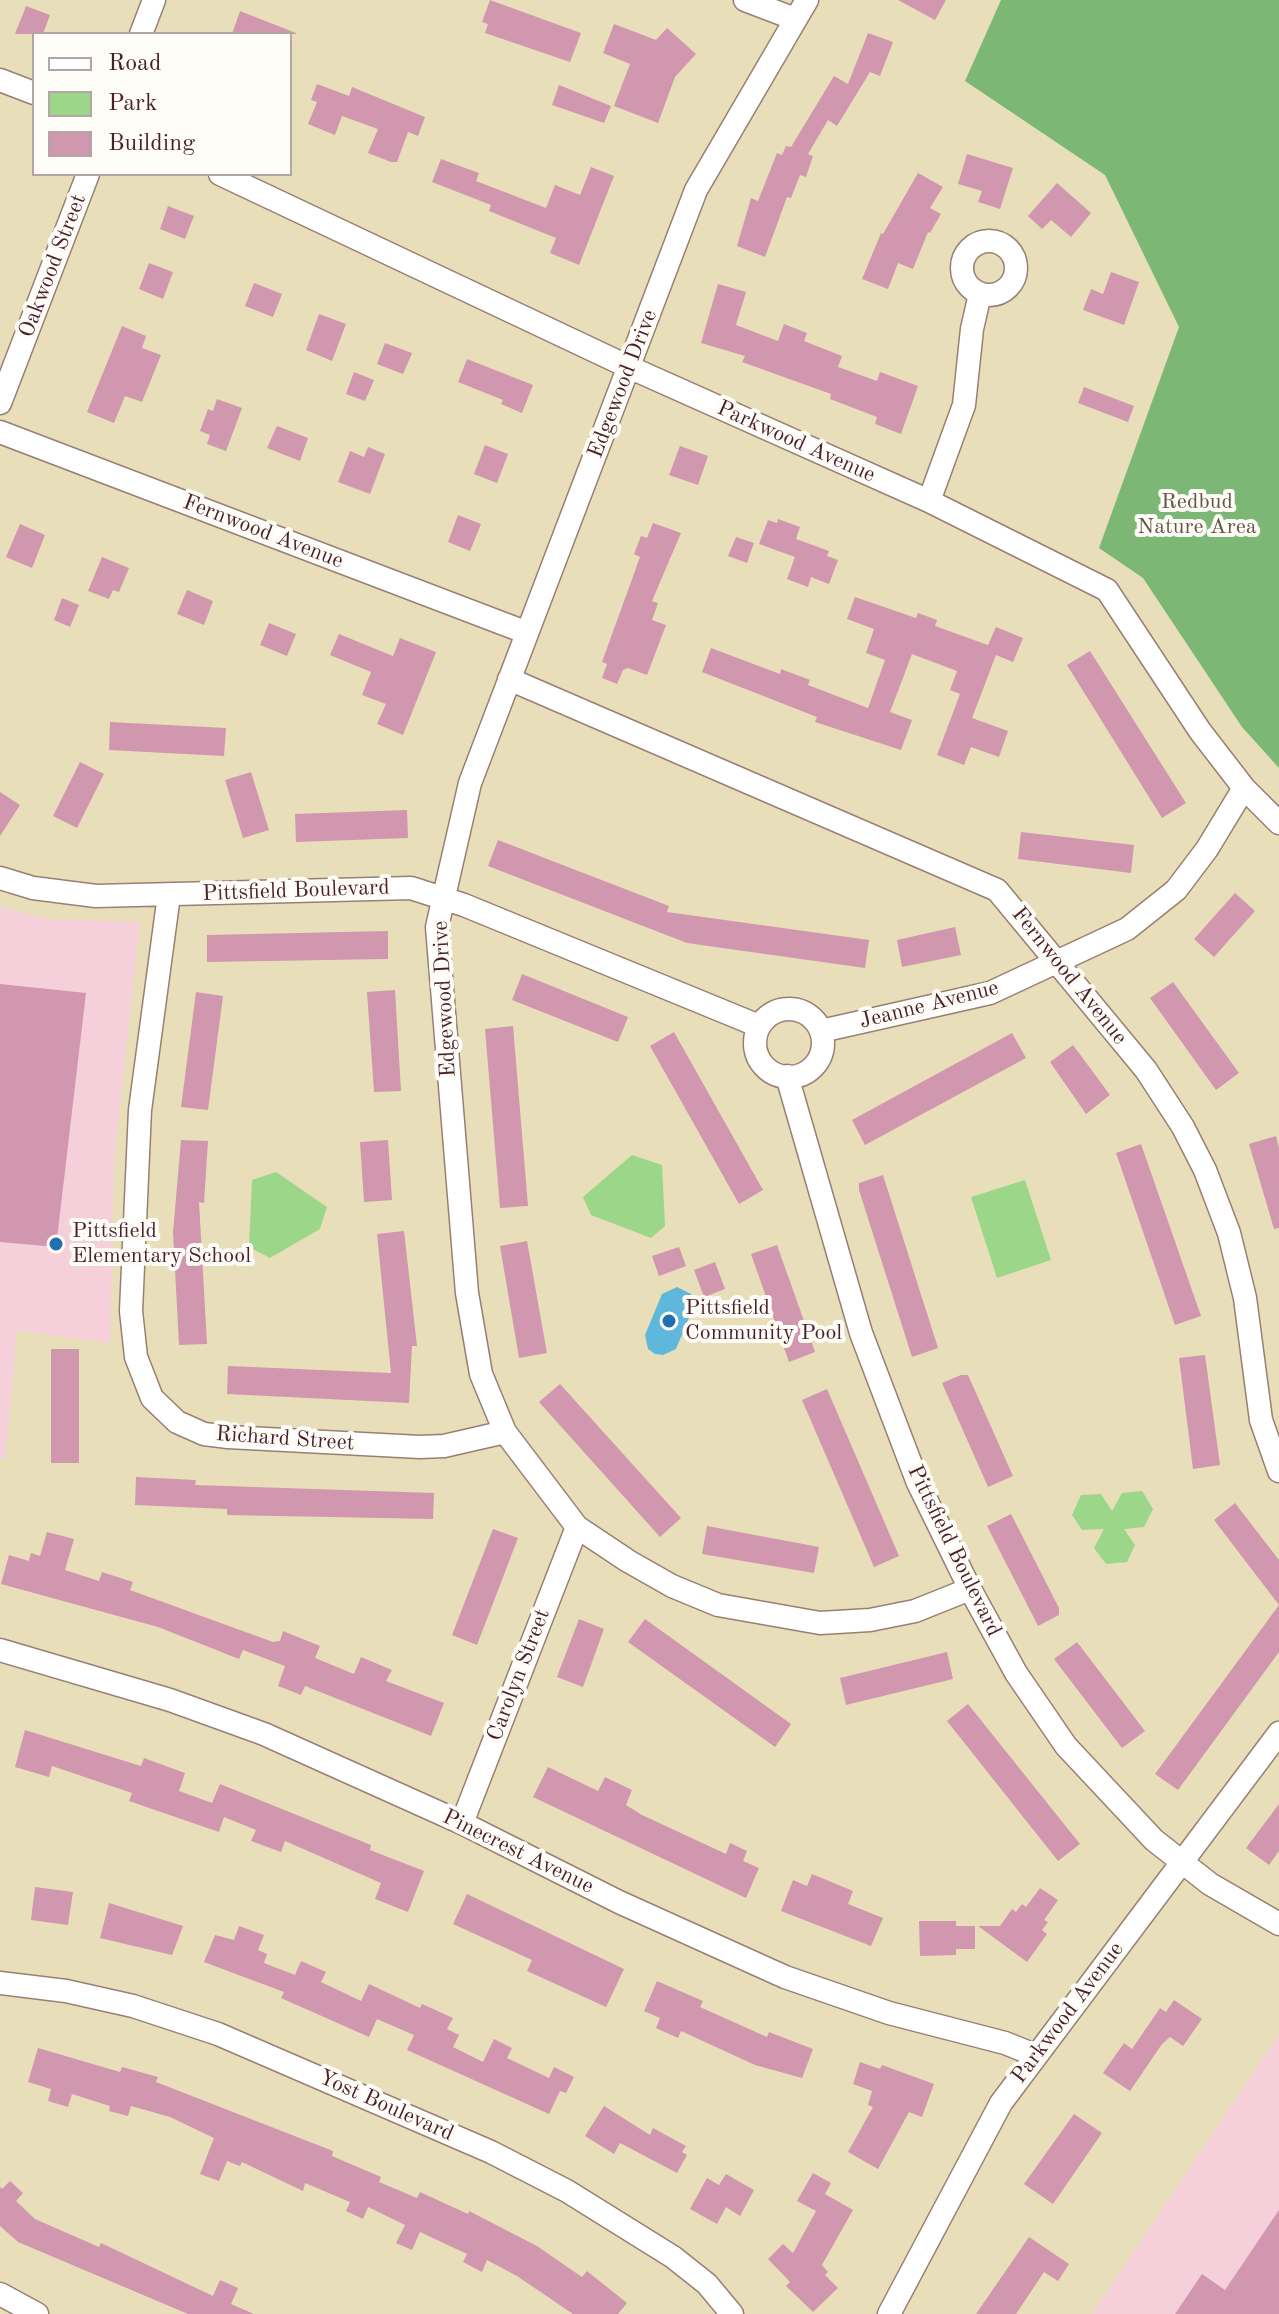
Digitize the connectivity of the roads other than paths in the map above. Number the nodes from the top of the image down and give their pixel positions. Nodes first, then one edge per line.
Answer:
1 (154, 0) edge
2 (745, 0) edge
3 (807, 0) edge
4 (795, 19) junction
5 (142, 32) edge
6 (0, 80) edge
7 (32, 92) edge
8 (87, 176) edge
9 (224, 176) edge
10 (980, 294) dead end
11 (631, 368) junction
12 (0, 403) edge
13 (0, 432) edge
14 (929, 501) junction
15 (525, 632) junction
16 (509, 679) junction
17 (1244, 788) junction
18 (1279, 823) edge
19 (0, 878) edge
20 (169, 895) junction
21 (443, 897) junction
22 (1060, 963) junction
23 (759, 1026) junction
24 (821, 1031) junction
25 (787, 1076) junction
26 (505, 1432) junction
27 (1279, 1471) edge
28 (577, 1527) junction
29 (970, 1589) junction
30 (0, 1650) edge
31 (1279, 1733) edge
32 (462, 1823) junction
33 (1182, 1862) junction
34 (1279, 1924) edge
35 (0, 1983) edge
36 (1035, 2055) junction
37 (0, 2294) edge
38 (37, 2314) edge
39 (732, 2314) edge
40 (889, 2314) edge

1 - 5 street
2 - 4 street
3 - 4 street, Edgewood Drive
4 - 11 street, Edgewood Drive
6 - 7 street
8 - 12 street, Oakwood Street
9 - 11 street, Parkwood Avenue
10 - 14 street
11 - 14 street, Parkwood Avenue
11 - 15 street, Edgewood Drive
13 - 15 street, Fernwood Avenue
14 - 17 street, Parkwood Avenue
15 - 16 street, Edgewood Drive
16 - 21 street, Edgewood Drive
16 - 22 street, Fernwood Avenue
17 - 18 street, Parkwood Avenue
17 - 22 street, Jeanne Avenue
19 - 20 street, Pittsfield Boulevard
20 - 21 street, Pittsfield Boulevard
20 - 26 street, Richard Street
21 - 23 street, Pittsfield Boulevard
21 - 26 street, Edgewood Drive
22 - 24 street, Jeanne Avenue
22 - 27 street, Fernwood Avenue
23 - 24 street
23 - 25 street
24 - 25 street
25 - 29 street, Pittsfield Boulevard
26 - 28 street, Edgewood Drive
28 - 29 street, Edgewood Drive
28 - 32 street, Carolyn Street
29 - 33 street, Pittsfield Boulevard
30 - 32 street, Pinecrest Avenue
31 - 33 street, Parkwood Avenue
32 - 36 street, Pinecrest Avenue
33 - 34 street, Pittsfield Boulevard
33 - 36 street, Parkwood Avenue
35 - 39 street, Yost Boulevard
36 - 40 street, Parkwood Avenue
37 - 38 street

